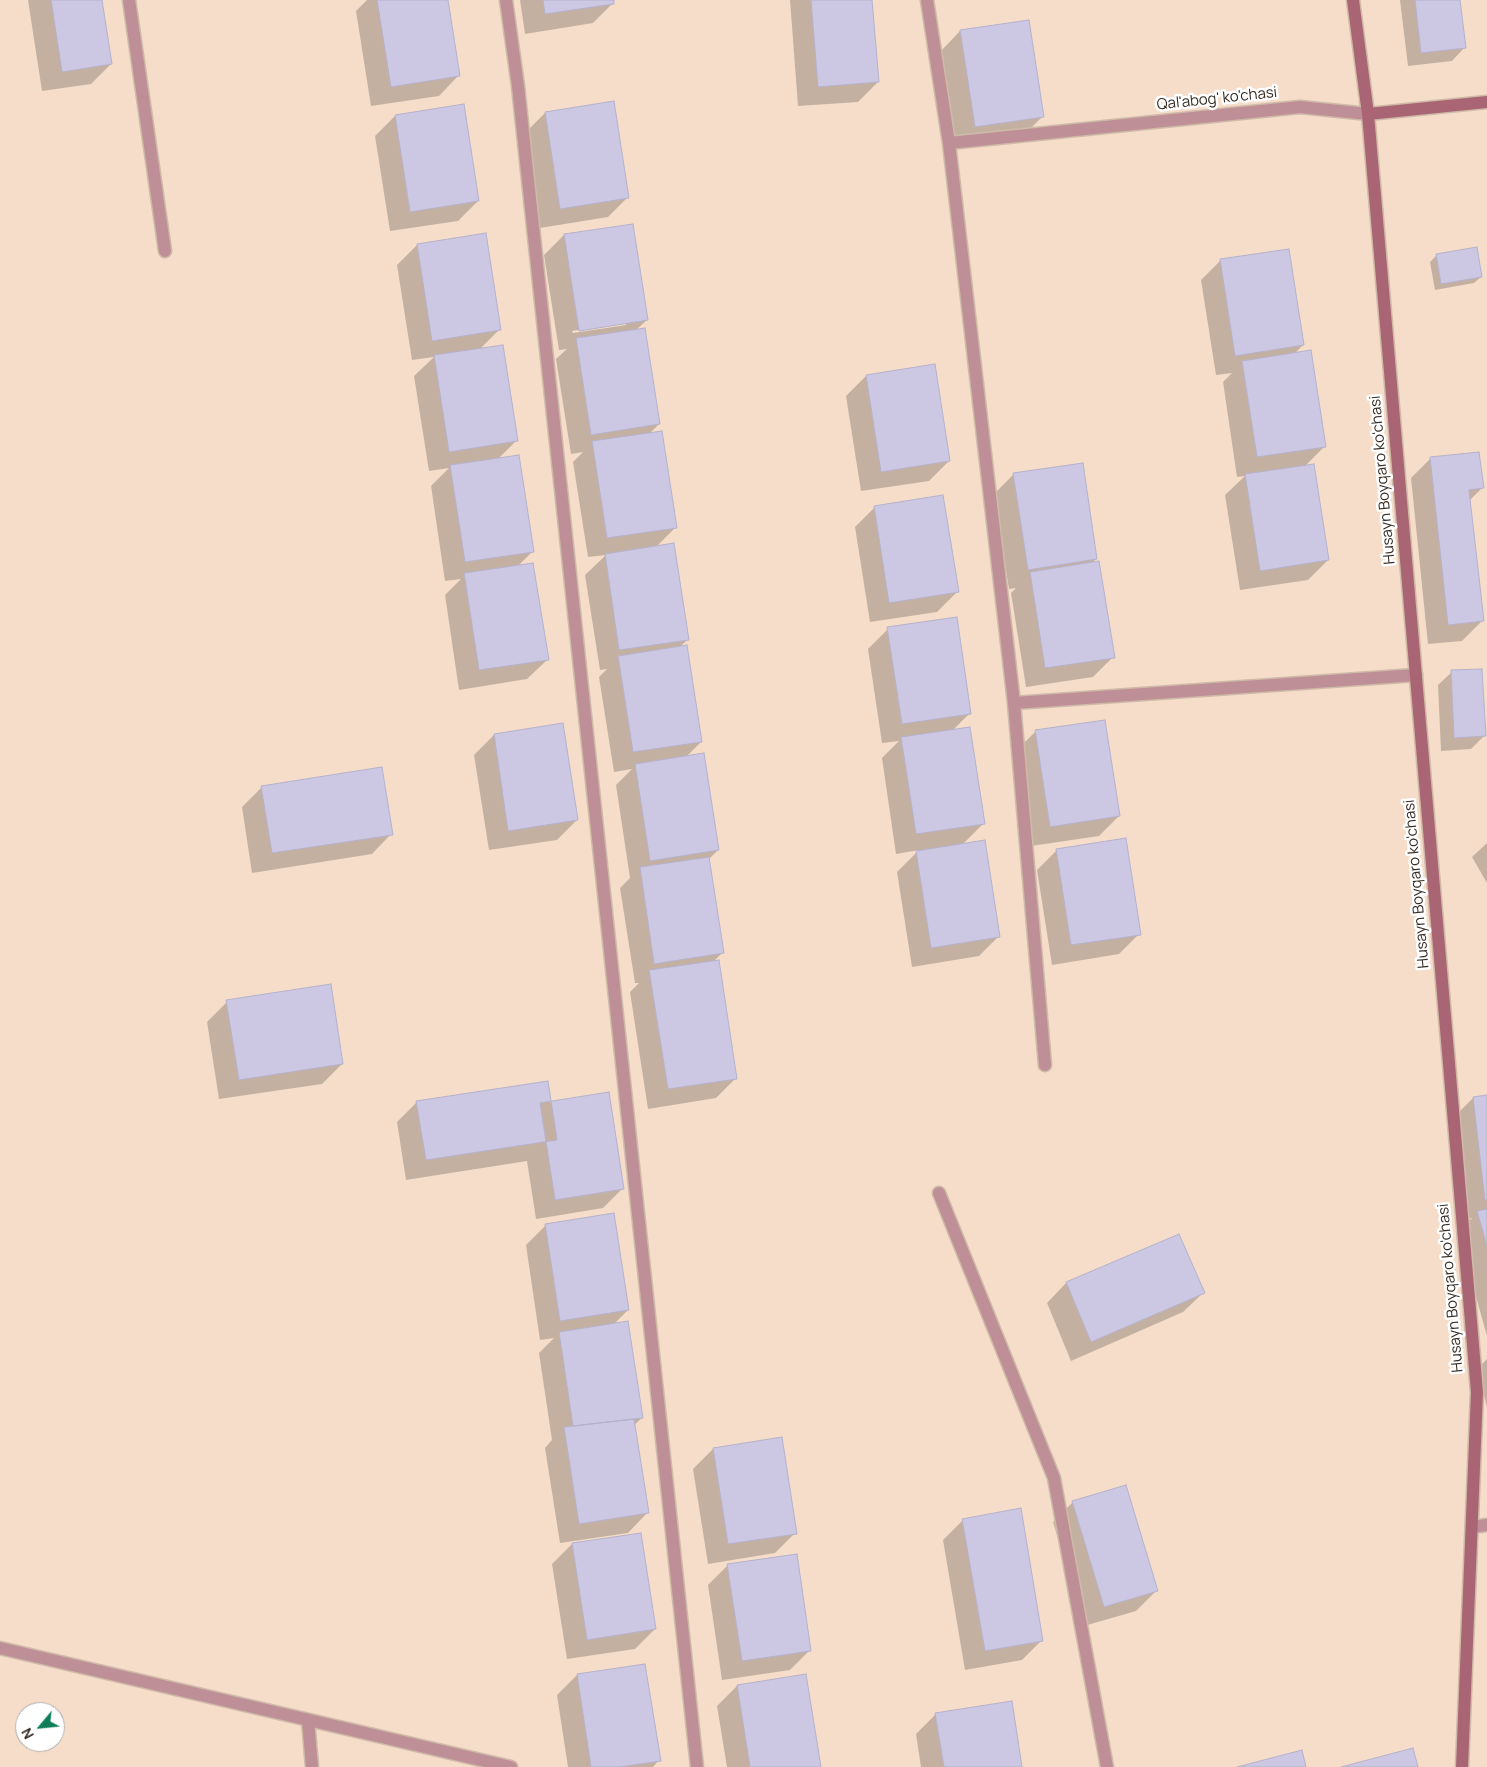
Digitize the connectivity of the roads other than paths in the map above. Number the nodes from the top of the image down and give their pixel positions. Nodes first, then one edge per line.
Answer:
1 (129, 0) edge
2 (506, 0) edge
3 (927, 0) edge
4 (1352, 0) edge
5 (1487, 102) edge
6 (1368, 114) junction
7 (950, 143) junction
8 (165, 251) dead end
9 (1416, 675) junction
10 (1014, 703) junction
11 (1045, 1065) dead end
12 (939, 1193) dead end
13 (1487, 1524) edge
14 (1472, 1527) junction
15 (0, 1648) edge
16 (308, 1720) junction
17 (312, 1767) edge
18 (511, 1767) edge
19 (696, 1767) edge
20 (1107, 1767) edge
21 (1462, 1767) edge

1 - 8 street
2 - 19 street
3 - 7 street
4 - 6 main road, Husayn Boyqaro ko'chasi
5 - 6 main road, Qal'abog' ko'chasi
6 - 7 street, Qal'abog' ko'chasi
6 - 9 main road, Husayn Boyqaro ko'chasi
7 - 10 street
9 - 10 street
9 - 14 main road, Husayn Boyqaro ko'chasi
10 - 11 street
12 - 20 street
13 - 14 street
14 - 21 main road, Husayn Boyqaro ko'chasi
15 - 16 street
16 - 17 street
16 - 18 street

